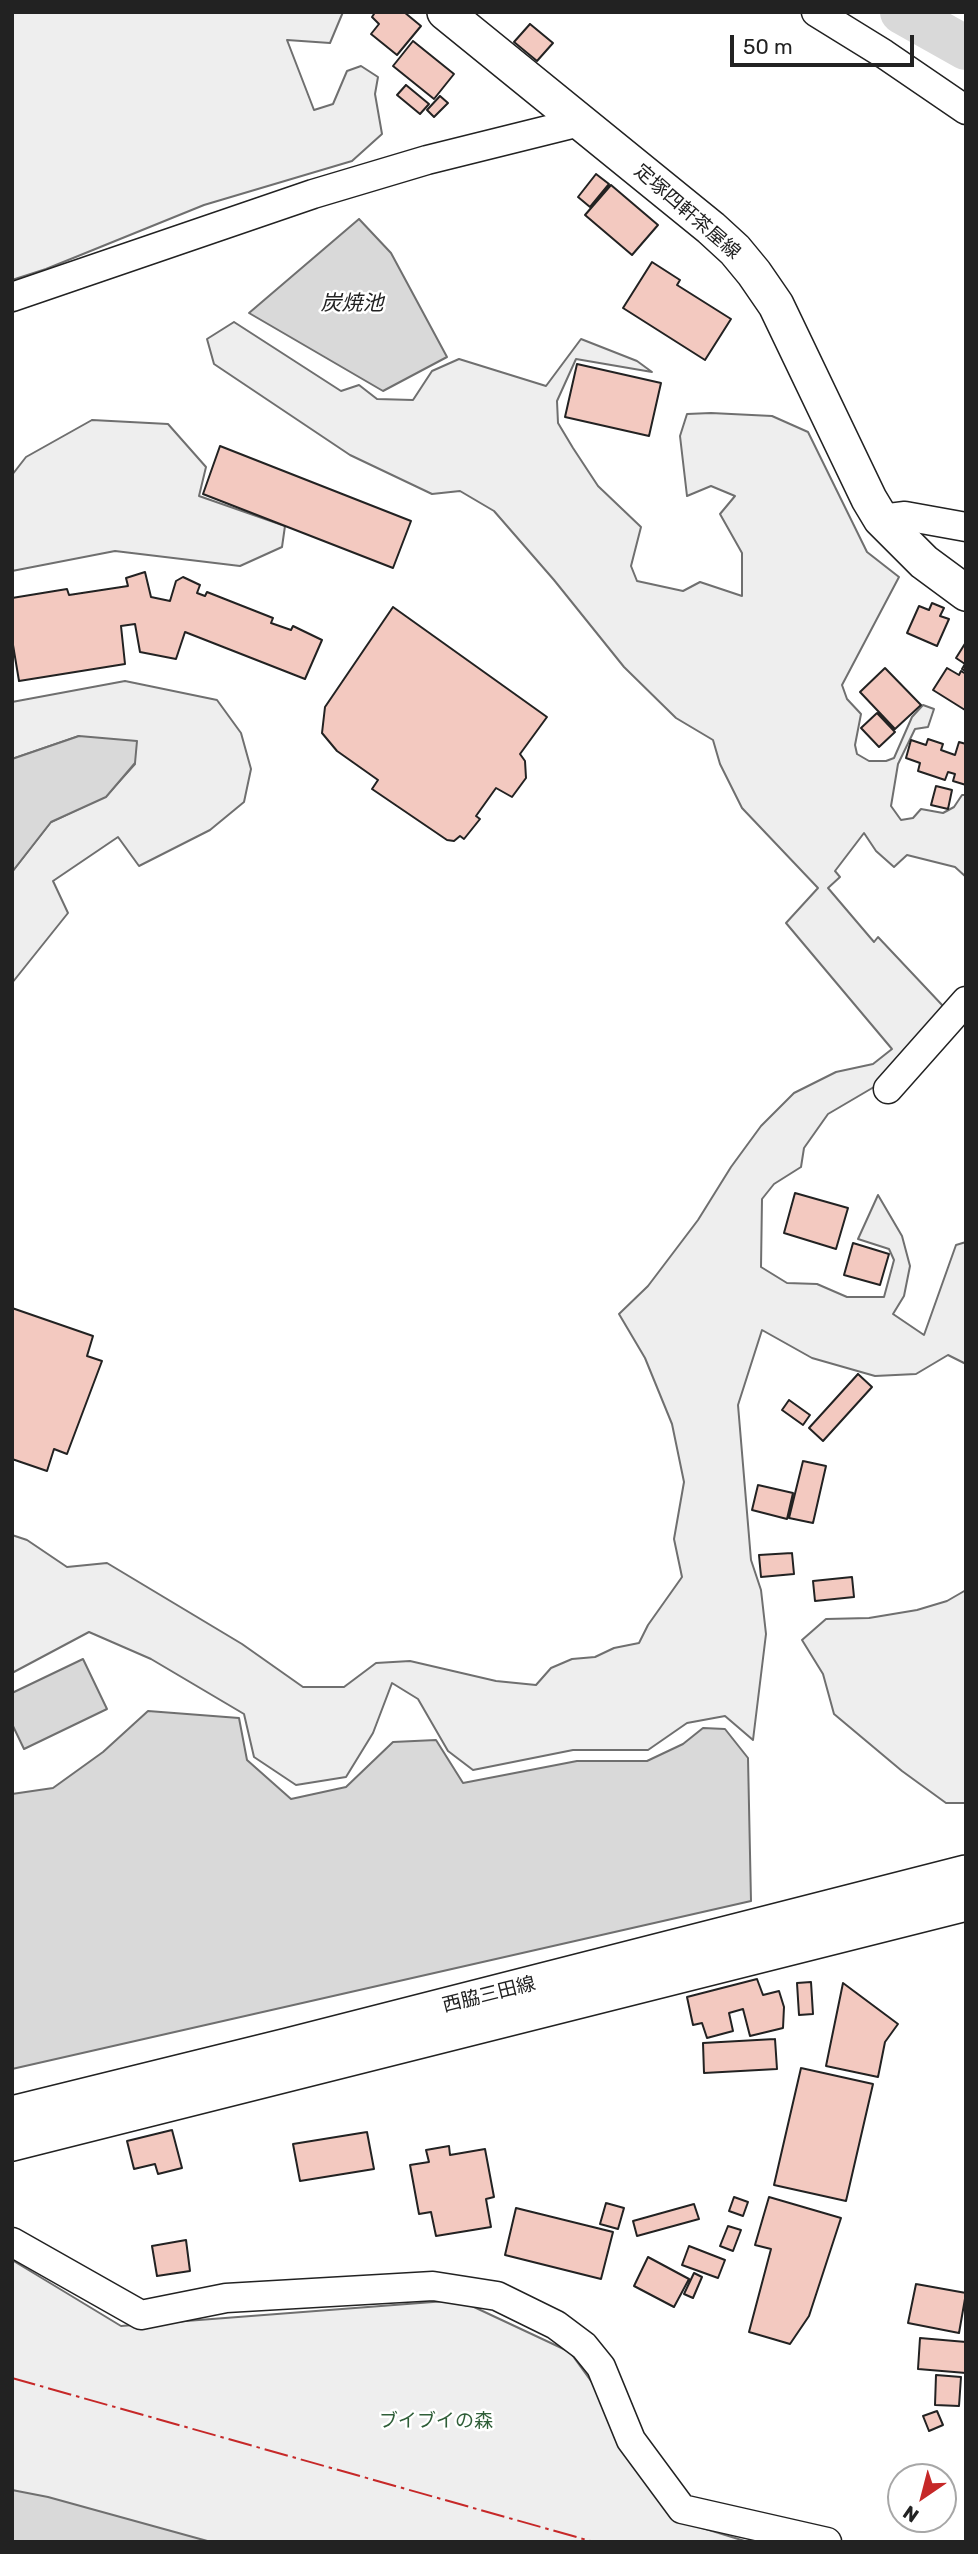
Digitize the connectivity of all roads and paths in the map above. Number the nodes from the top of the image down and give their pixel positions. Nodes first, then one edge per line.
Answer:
1 (445, 12) edge
2 (816, 12) edge
3 (966, 110) edge
4 (580, 122) junction
5 (12, 297) edge
6 (881, 519) junction
7 (966, 527) edge
8 (966, 593) edge
9 (966, 1001) edge
10 (887, 1088) dead end
11 (966, 1873) edge
12 (966, 1903) edge
13 (12, 2114) edge
14 (12, 2143) edge
15 (12, 2242) edge
16 (827, 2542) edge

1 - 4 main road, 定塚四軒茶屋線
2 - 3 street
4 - 5 street
4 - 6 main road, 定塚四軒茶屋線
6 - 7 street
6 - 8 main road, 定塚四軒茶屋線
9 - 10 street
11 - 13 main road, 西脇三田線
12 - 14 main road, 西脇三田線
15 - 16 street

